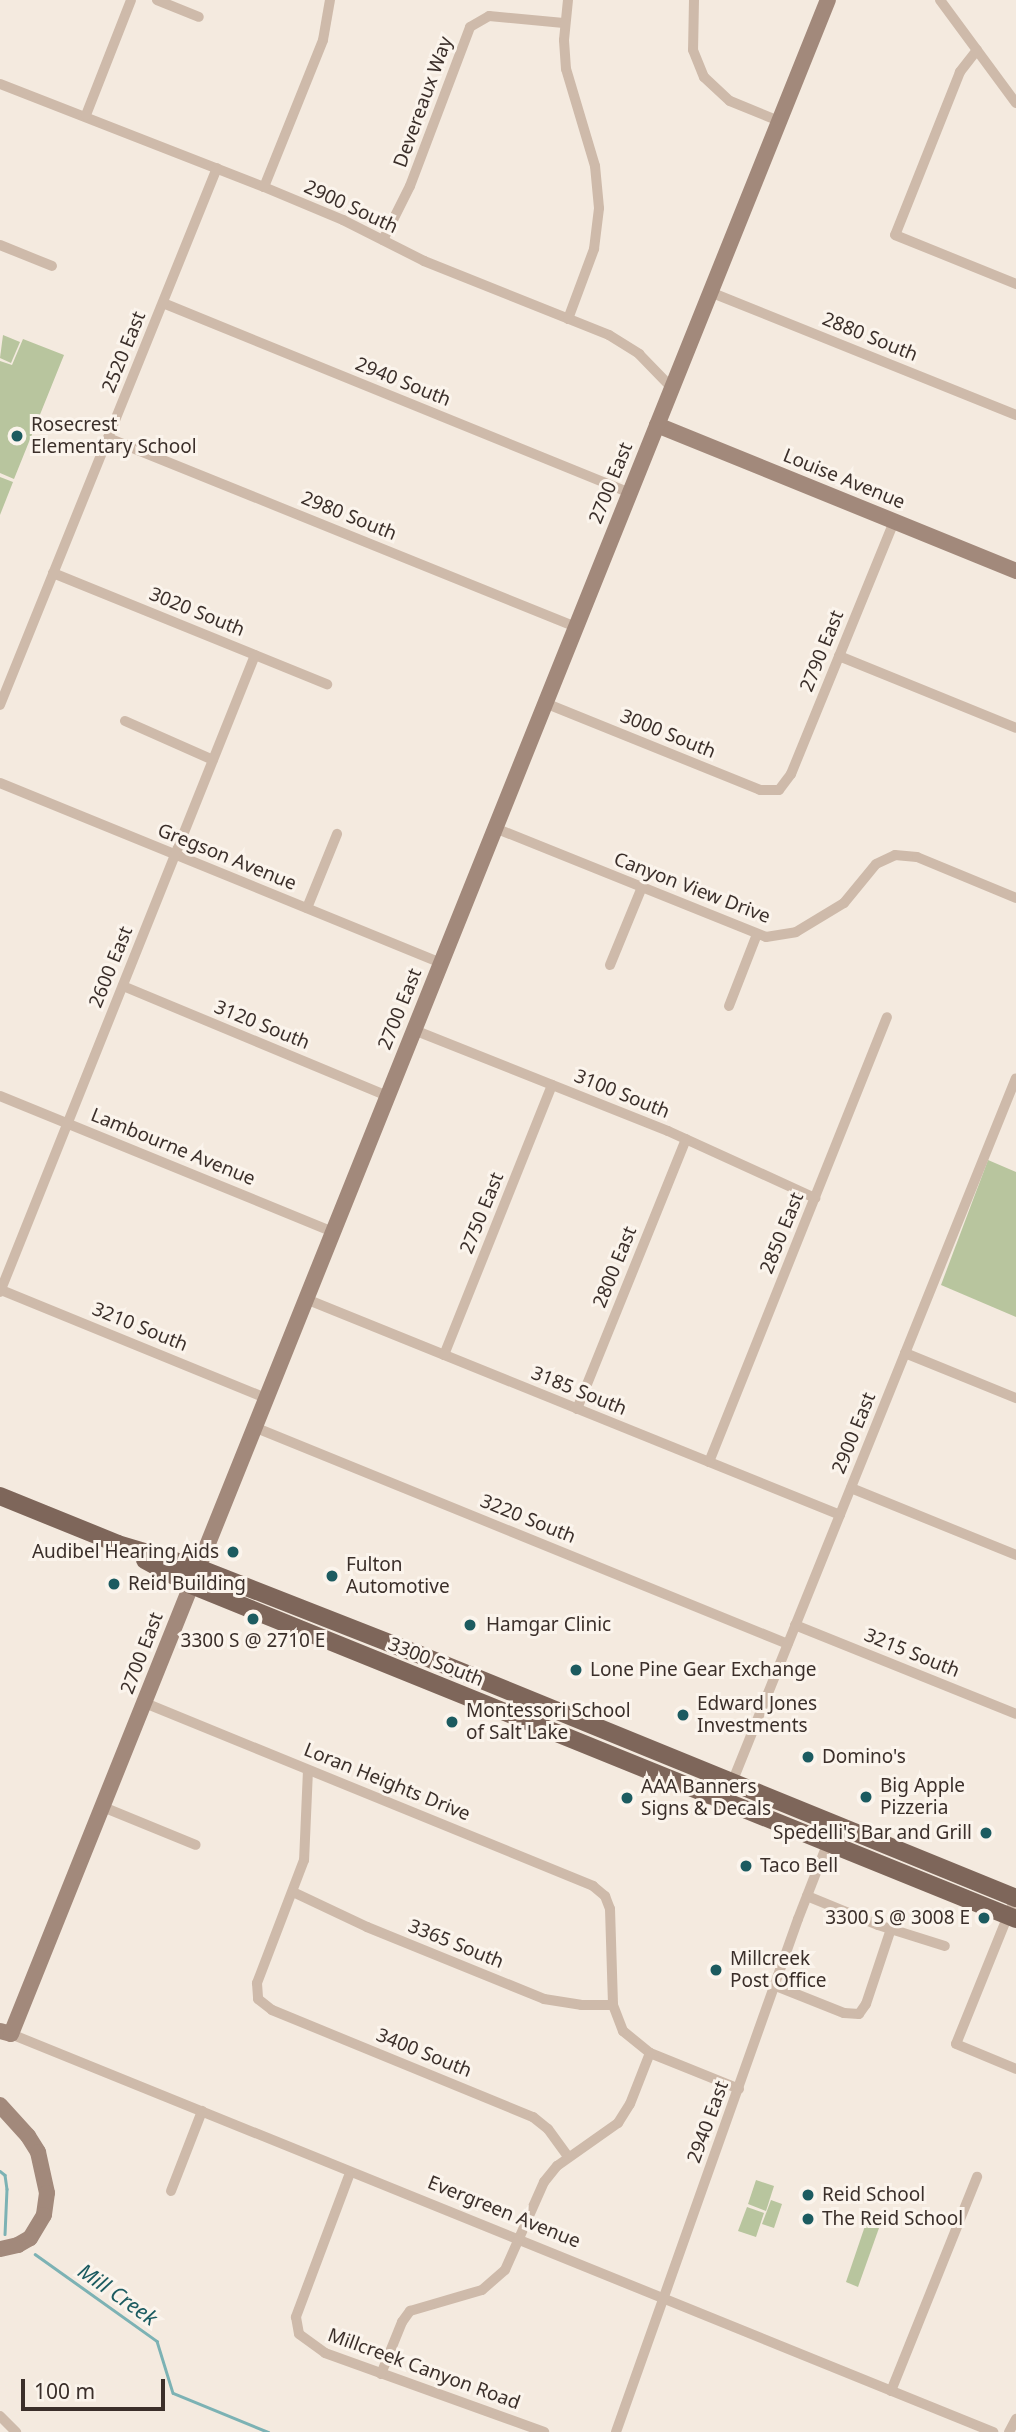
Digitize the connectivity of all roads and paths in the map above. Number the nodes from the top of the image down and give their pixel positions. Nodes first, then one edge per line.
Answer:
1 (131, 0) edge
2 (157, 0) edge
3 (330, 0) edge
4 (568, 0) edge
5 (694, 0) edge
6 (828, 0) edge
7 (940, 0) edge
8 (199, 17) dead end
9 (564, 23) junction
10 (977, 50) junction
11 (0, 84) edge
12 (1016, 103) edge
13 (86, 115) junction
14 (779, 121) junction
15 (217, 168) junction
16 (264, 187) junction
17 (383, 240) junction
18 (0, 244) edge
19 (52, 266) dead end
20 (1016, 284) edge
21 (710, 292) junction
22 (163, 303) junction
23 (568, 319) junction
24 (672, 388) junction
25 (1016, 415) edge
26 (657, 425) junction
27 (108, 438) junction
28 (630, 493) junction
29 (894, 521) junction
30 (1016, 571) edge
31 (53, 573) junction
32 (576, 627) junction
33 (256, 655) junction
34 (839, 656) junction
35 (327, 684) dead end
36 (545, 703) junction
37 (0, 705) edge
38 (125, 721) dead end
39 (1016, 728) edge
40 (213, 760) junction
41 (0, 783) edge
42 (779, 790) joint
43 (495, 828) junction
44 (337, 834) dead end
45 (175, 855) junction
46 (642, 887) junction
47 (1016, 898) edge
48 (307, 908) junction
49 (757, 934) junction
50 (441, 963) junction
51 (610, 965) dead end
52 (123, 986) junction
53 (729, 1006) dead end
54 (887, 1017) dead end
55 (414, 1030) junction
56 (1016, 1078) edge
57 (552, 1085) junction
58 (0, 1096) edge
59 (387, 1096) junction
60 (68, 1123) junction
61 (686, 1139) junction
62 (815, 1198) junction
63 (333, 1232) junction
64 (3, 1276) edge
65 (0, 1291) edge
66 (306, 1299) junction
67 (905, 1353) junction
68 (444, 1355) junction
69 (266, 1398) junction
70 (1016, 1398) edge
71 (577, 1409) junction
72 (254, 1427) junction
73 (709, 1462) junction
74 (851, 1488) junction
75 (0, 1496) edge
76 (840, 1515) junction
77 (1016, 1555) edge
78 (194, 1576) junction
79 (796, 1625) junction
80 (788, 1644) junction
81 (145, 1703) junction
82 (1016, 1713) edge
83 (308, 1770) junction
84 (732, 1782) junction
85 (724, 1800) junction
86 (103, 1807) junction
87 (835, 1824) junction
88 (828, 1842) junction
89 (196, 1845) dead end
90 (293, 1892) junction
91 (807, 1896) junction
92 (1016, 1898) edge
93 (1012, 1917) edge
94 (891, 1930) junction
95 (945, 1947) dead end
96 (776, 1986) junction
97 (613, 2005) junction
98 (6, 2033) edge
99 (650, 2053) junction
100 (1016, 2069) edge
101 (739, 2089) junction
102 (0, 2105) edge
103 (202, 2111) junction
104 (568, 2157) junction
105 (349, 2173) junction
106 (977, 2177) dead end
107 (172, 2191) dead end
108 (518, 2240) junction
109 (0, 2249) edge
110 (663, 2299) junction
111 (381, 2374) junction
112 (891, 2391) junction
113 (0, 2416) edge
114 (1016, 2419) edge
115 (16, 2432) edge
116 (544, 2432) edge
117 (615, 2432) edge
118 (993, 2432) edge
119 (1009, 2432) edge

1 - 13 street
2 - 8 street
3 - 16 street
4 - 9 street
5 - 14 street
6 - 14 street, 2700 East
7 - 10 street
9 - 17 street, Devereaux Way
9 - 23 street
10 - 12 street
10 - 20 street
11 - 13 street, 2900 South
13 - 15 street, 2900 South
14 - 21 street, 2700 East
15 - 16 street, 2900 South
15 - 22 street, 2520 East
16 - 17 street, 2900 South
17 - 23 street, 2900 South
18 - 19 street
21 - 24 street, 2700 East
21 - 25 street, 2880 South
22 - 27 street, 2520 East
22 - 28 street, 2940 South
23 - 24 street, 2900 South
24 - 26 street, 2700 East
26 - 28 street, 2700 East
26 - 29 street, Louise Avenue
27 - 31 street, 2520 East
27 - 32 street, 2980 South
28 - 32 street, 2700 East
29 - 30 street, Louise Avenue
29 - 34 street, 2790 East
31 - 33 street, 3020 South
31 - 37 street, 2520 East
32 - 36 street, 2700 East
33 - 35 street, 3020 South
33 - 40 street, 2600 East
34 - 39 street
34 - 42 street, 2790 East
36 - 42 street, 3000 South
36 - 43 street, 2700 East
38 - 40 street
40 - 45 street, 2600 East
41 - 45 street, Gregson Avenue
43 - 46 street, Canyon View Drive
43 - 50 street, 2700 East
44 - 48 street
45 - 48 street, Gregson Avenue
45 - 52 street, 2600 East
46 - 49 street, Canyon View Drive
46 - 51 street
47 - 49 street, Canyon View Drive
48 - 50 street, Gregson Avenue
49 - 53 street
50 - 55 street, 2700 East
52 - 59 street, 3120 South
52 - 60 street, 2600 East
54 - 62 street, 2850 East
55 - 57 street, 3100 South
55 - 59 street, 2700 East
56 - 67 street, 2900 East
57 - 61 street, 3100 South
57 - 68 street, 2750 East
58 - 60 street, Lambourne Avenue
59 - 63 street, 2700 East
60 - 63 street, Lambourne Avenue
60 - 64 street, 2600 East
61 - 62 street, 3100 South
61 - 71 street, 2800 East
62 - 73 street, 2850 East
63 - 66 street, 2700 East
64 - 65 street, 2600 East
65 - 69 street, 3210 South
66 - 68 street, 3185 South
66 - 69 street, 2700 East
67 - 70 street
67 - 74 street, 2900 East
68 - 71 street, 3185 South
69 - 72 street, 2700 East
71 - 73 street, 3185 South
72 - 78 street, 2700 East
72 - 80 street, 3220 South
73 - 76 street, 3185 South
74 - 76 street, 2900 East
74 - 77 street
75 - 78 main road, 3300 South
76 - 79 street, 2900 East
78 - 81 street, 2700 East
78 - 84 main road, 3300 South
78 - 85 main road, 3300 South
79 - 80 street, 2900 East
79 - 82 street, 3215 South
80 - 84 street, 2900 East
81 - 83 street, Loran Heights Drive
81 - 86 street, 2700 East
83 - 90 street
83 - 97 street, Loran Heights Drive
84 - 85 street, 2900 East
84 - 87 main road, 3300 South
85 - 88 main road, 3300 South
86 - 89 street
86 - 98 street, 2700 East
87 - 88 street, 2940 East
87 - 92 main road, 3300 South
88 - 91 street, 2940 East
88 - 93 main road, 3300 South
90 - 97 street, 3365 South
90 - 104 street, 3400 South
91 - 94 street
91 - 96 street, 2940 East
92 - 93 street
93 - 100 street
94 - 95 street
94 - 96 street
96 - 101 street, 2940 East
97 - 99 street
98 - 103 street, Evergreen Avenue
99 - 101 street
99 - 104 street
101 - 110 street, 2940 East
102 - 109 street
103 - 105 street, Evergreen Avenue
103 - 107 street
104 - 108 street
105 - 108 street, Evergreen Avenue
105 - 111 street, Millcreek Canyon Road
106 - 112 street
108 - 110 street, Evergreen Avenue
108 - 111 street
110 - 112 street, Evergreen Avenue
110 - 117 street, 2940 East
111 - 116 street, Millcreek Canyon Road
112 - 118 street, Evergreen Avenue
113 - 115 street
114 - 119 street

